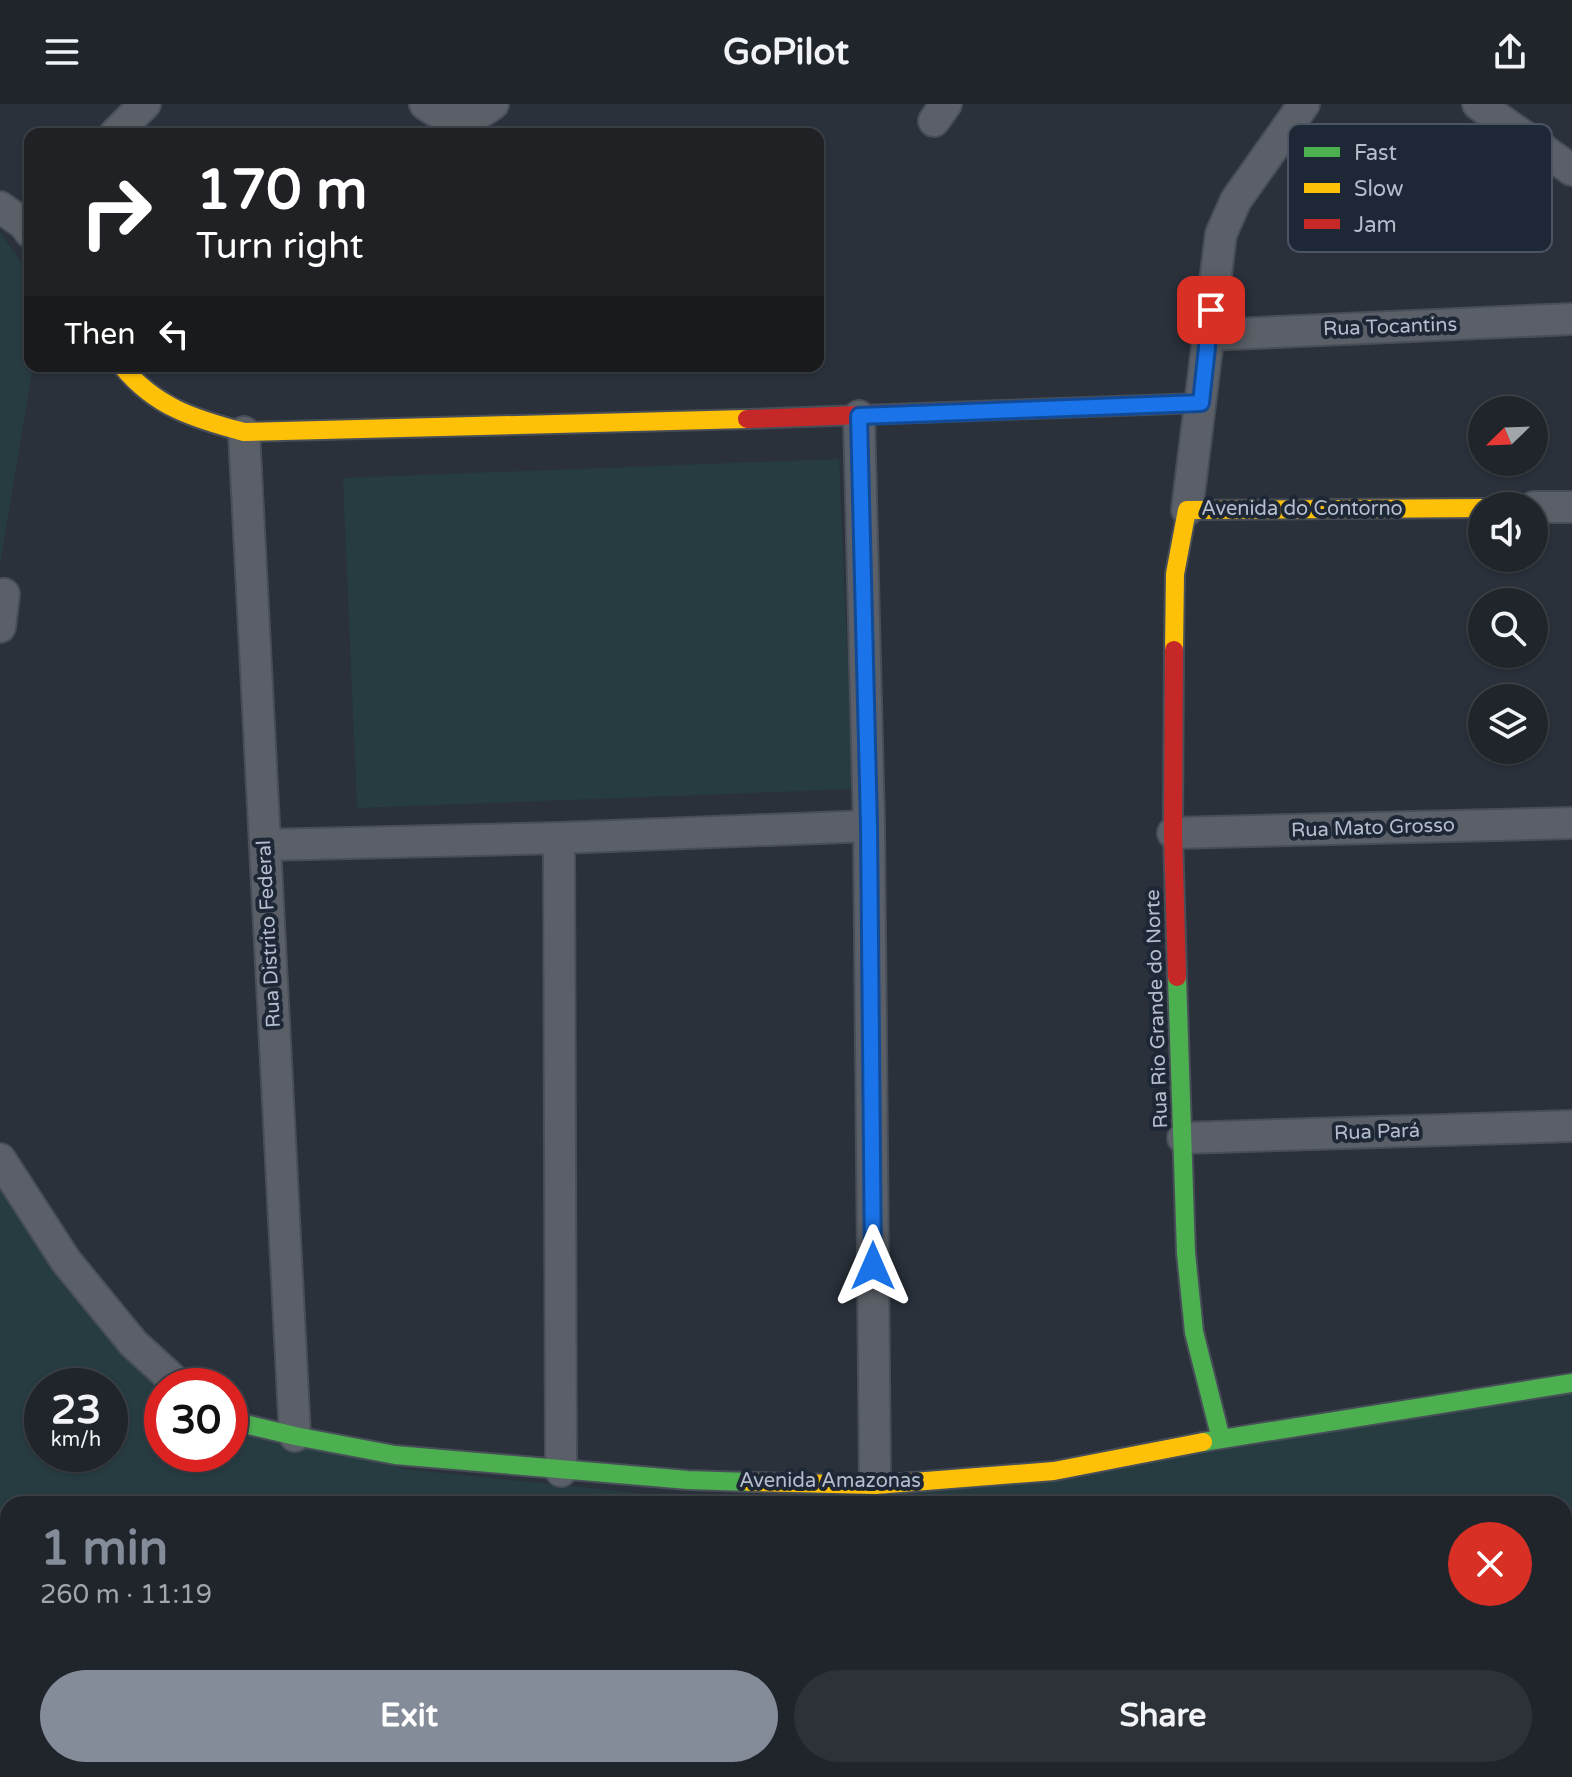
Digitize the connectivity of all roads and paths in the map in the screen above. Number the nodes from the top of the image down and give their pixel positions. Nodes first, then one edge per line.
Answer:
1 (145, 104) edge
2 (425, 104) edge
3 (1304, 104) edge
4 (1478, 104) edge
5 (480, 111) edge
6 (1290, 124) edge
7 (1506, 124) edge
8 (1288, 127) edge
9 (121, 128) edge
10 (1552, 156) edge
11 (1572, 170) edge
12 (1572, 319) edge
13 (1208, 335) junction
14 (126, 372) edge
15 (1201, 403) junction
16 (859, 416) junction
17 (244, 432) junction
18 (1548, 507) edge
19 (1572, 507) edge
20 (1468, 508) edge
21 (1187, 510) junction
22 (1175, 574) joint
23 (4, 594) dead end
24 (0, 627) edge
25 (1572, 823) edge
26 (869, 826) junction
27 (1173, 833) junction
28 (559, 838) junction
29 (265, 845) junction
30 (1572, 1126) edge
31 (1183, 1138) junction
32 (0, 1159) edge
33 (160, 1368) edge
34 (1572, 1383) edge
35 (248, 1425) edge
36 (295, 1436) junction
37 (1221, 1439) junction
38 (561, 1471) junction
39 (875, 1485) junction

1 - 9 street
2 - 5 street
3 - 6 street
4 - 7 street
8 - 13 street
10 - 11 street
12 - 13 street, Rua Tocantins
13 - 15 street
14 - 17 street
15 - 16 street
15 - 21 street
16 - 17 street
16 - 26 street
17 - 29 street, Rua Distrito Federal
18 - 19 street
20 - 21 street, Avenida do Contorno
21 - 22 street, Avenida do Contorno
22 - 27 street, Rua Rio Grande do Norte
23 - 24 street
25 - 27 street, Rua Mato Grosso
26 - 28 street
26 - 39 street
27 - 31 street, Rua Rio Grande do Norte
28 - 29 street
28 - 38 street
29 - 36 street, Rua Distrito Federal
30 - 31 street, Rua Pará
31 - 37 street, Rua Rio Grande do Norte
32 - 33 street
34 - 37 street, Avenida Amazonas
35 - 36 street, Avenida Amazonas
36 - 38 street, Avenida Amazonas
37 - 39 street, Avenida Amazonas
38 - 39 street, Avenida Amazonas

